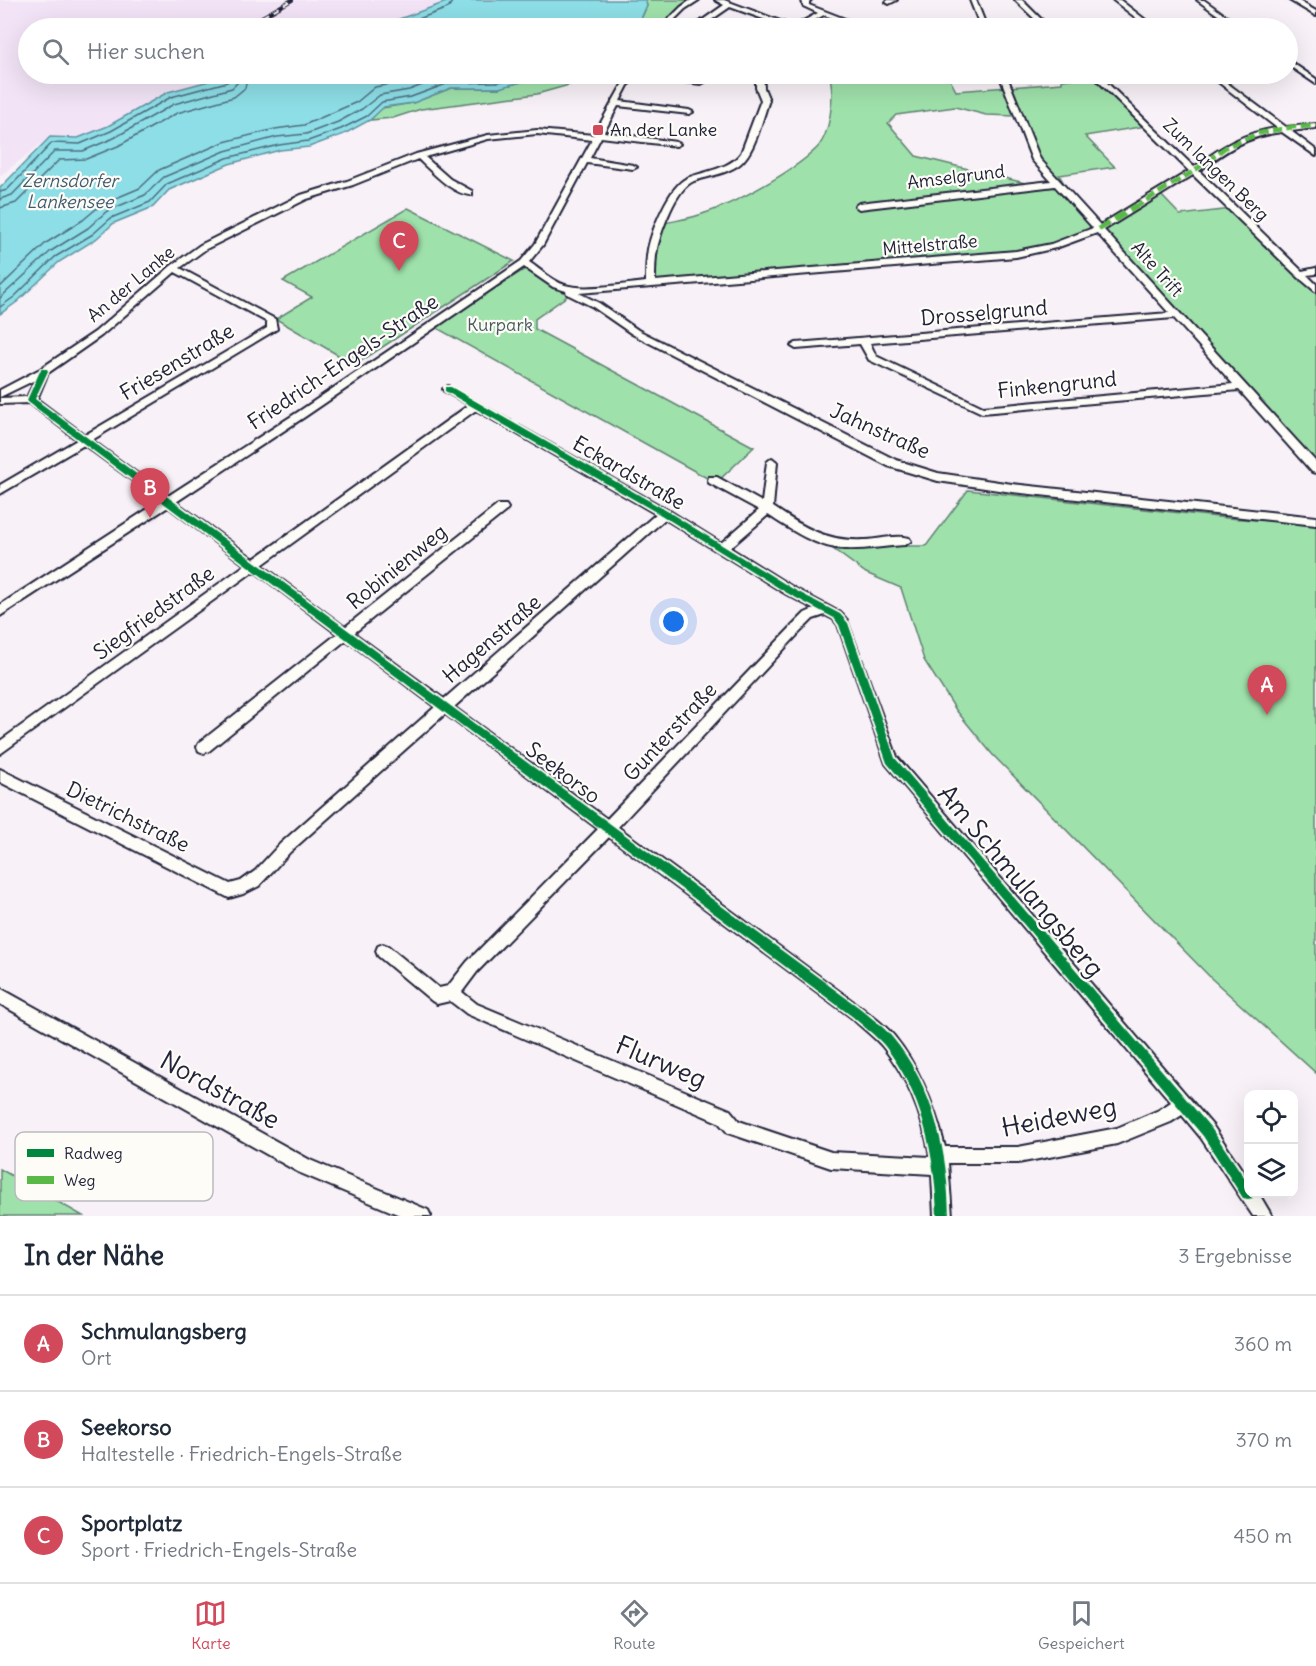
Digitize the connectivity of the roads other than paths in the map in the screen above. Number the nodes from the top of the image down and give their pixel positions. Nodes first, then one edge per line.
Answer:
1 (696, 0) edge
2 (718, 0) edge
3 (973, 0) edge
4 (1018, 0) edge
5 (1116, 0) edge
6 (1200, 0) edge
7 (1292, 0) edge
8 (806, 1) edge
9 (729, 4) junction
10 (823, 13) junction
11 (1316, 14) edge
12 (673, 18) edge
13 (708, 18) edge
14 (767, 18) edge
15 (814, 18) edge
16 (838, 18) edge
17 (980, 18) edge
18 (1037, 18) edge
19 (1140, 18) edge
20 (1226, 18) edge
21 (1298, 70) edge
22 (1316, 82) edge
23 (626, 84) edge
24 (760, 84) edge
25 (1006, 84) edge
26 (1104, 84) edge
27 (1224, 84) edge
28 (616, 103) junction
29 (689, 112) dead end
30 (1316, 126) edge
31 (1283, 129) junction
32 (598, 136) junction
33 (676, 144) dead end
34 (1316, 154) edge
35 (419, 156) junction
36 (584, 160) junction
37 (633, 167) dead end
38 (1194, 171) junction
39 (1056, 183) junction
40 (469, 193) dead end
41 (859, 206) dead end
42 (1099, 229) junction
43 (524, 263) junction
44 (174, 268) junction
45 (1316, 271) edge
46 (1300, 273) junction
47 (650, 284) junction
48 (1316, 289) edge
49 (567, 290) junction
50 (1176, 315) junction
51 (864, 341) junction
52 (796, 346) dead end
53 (44, 371) junction
54 (1239, 387) junction
55 (448, 389) dead end
56 (0, 394) edge
57 (31, 400) junction
58 (0, 401) edge
59 (476, 405) junction
60 (84, 440) junction
61 (772, 462) dead end
62 (1316, 469) edge
63 (713, 480) dead end
64 (0, 490) edge
65 (167, 502) junction
66 (502, 508) dead end
67 (767, 509) junction
68 (664, 513) junction
69 (1316, 521) edge
70 (905, 541) dead end
71 (721, 549) junction
72 (253, 566) junction
73 (789, 591) joint
74 (823, 610) junction
75 (0, 611) edge
76 (345, 634) junction
77 (444, 707) junction
78 (204, 747) dead end
79 (0, 748) edge
80 (0, 776) edge
81 (607, 829) junction
82 (240, 890) joint
83 (383, 951) dead end
84 (452, 993) junction
85 (0, 996) edge
86 (1182, 1104) junction
87 (939, 1160) junction
88 (1244, 1186) edge
89 (1252, 1198) edge
90 (422, 1216) edge
91 (943, 1216) edge
92 (1263, 1216) edge

1 - 12 street
2 - 9 street
3 - 17 street
4 - 18 street
5 - 19 street
6 - 20 street
7 - 11 street
8 - 10 street
9 - 13 street
9 - 14 street
10 - 15 street
10 - 16 street
21 - 22 street
23 - 28 street, Friedrich-Engels-Straße
24 - 47 street
25 - 39 street, Alte Trift
26 - 38 street, Zum langen Berg
27 - 31 street
28 - 29 street
28 - 32 street, Friedrich-Engels-Straße
30 - 31 street, Mittelstraße
31 - 34 street
31 - 38 street, Mittelstraße
32 - 33 street, An der Lanke
32 - 35 street, An der Lanke
32 - 36 street, Friedrich-Engels-Straße
35 - 40 street
35 - 44 street, An der Lanke
36 - 37 street
36 - 43 street, Friedrich-Engels-Straße
38 - 42 street, Mittelstraße
38 - 46 street, Zum langen Berg
39 - 41 street, Amselgrund
39 - 42 street, Alte Trift
42 - 47 street, Mittelstraße
42 - 50 street, Alte Trift
43 - 49 street
43 - 65 street, Friedrich-Engels-Straße
44 - 53 street, An der Lanke
44 - 60 street, Friesenstraße
45 - 46 street
46 - 48 street, Zum langen Berg
47 - 49 street, Mittelstraße
49 - 69 street, Jahnstraße
50 - 51 street, Drosselgrund
50 - 54 street, Alte Trift
51 - 52 street, Drosselgrund
51 - 54 street, Finkengrund
53 - 56 street, An der Lanke
53 - 57 street
54 - 62 street, Alte Trift
55 - 59 street, Eckardstraße
57 - 58 street
57 - 60 street, Seekorso
59 - 68 street, Eckardstraße
59 - 72 street, Siegfriedstraße
60 - 64 street, Friesenstraße
60 - 65 street, Seekorso
61 - 67 street
63 - 67 street, Eckardstraße
65 - 72 street, Seekorso
65 - 75 street, Friedrich-Engels-Straße
66 - 76 street, Robinienweg
67 - 70 street
67 - 71 street
68 - 71 street, Eckardstraße
68 - 77 street, Hagenstraße
71 - 73 street, Eckardstraße
72 - 76 street, Seekorso
72 - 79 street, Siegfriedstraße
73 - 74 street, Am Schmulangsberg
74 - 81 street, Gunterstraße
74 - 86 street, Am Schmulangsberg
76 - 77 street, Seekorso
76 - 78 street, Robinienweg
77 - 81 street, Seekorso
77 - 82 street, Hagenstraße
80 - 82 street, Dietrichstraße
81 - 84 street, Gunterstraße
81 - 87 street, Seekorso
83 - 84 street, Flurweg
84 - 87 street, Flurweg
85 - 90 street, Nordstraße
86 - 87 street, Heideweg
86 - 88 street, Am Schmulangsberg
87 - 91 street, Seekorso
89 - 92 street, Am Schmulangsberg

